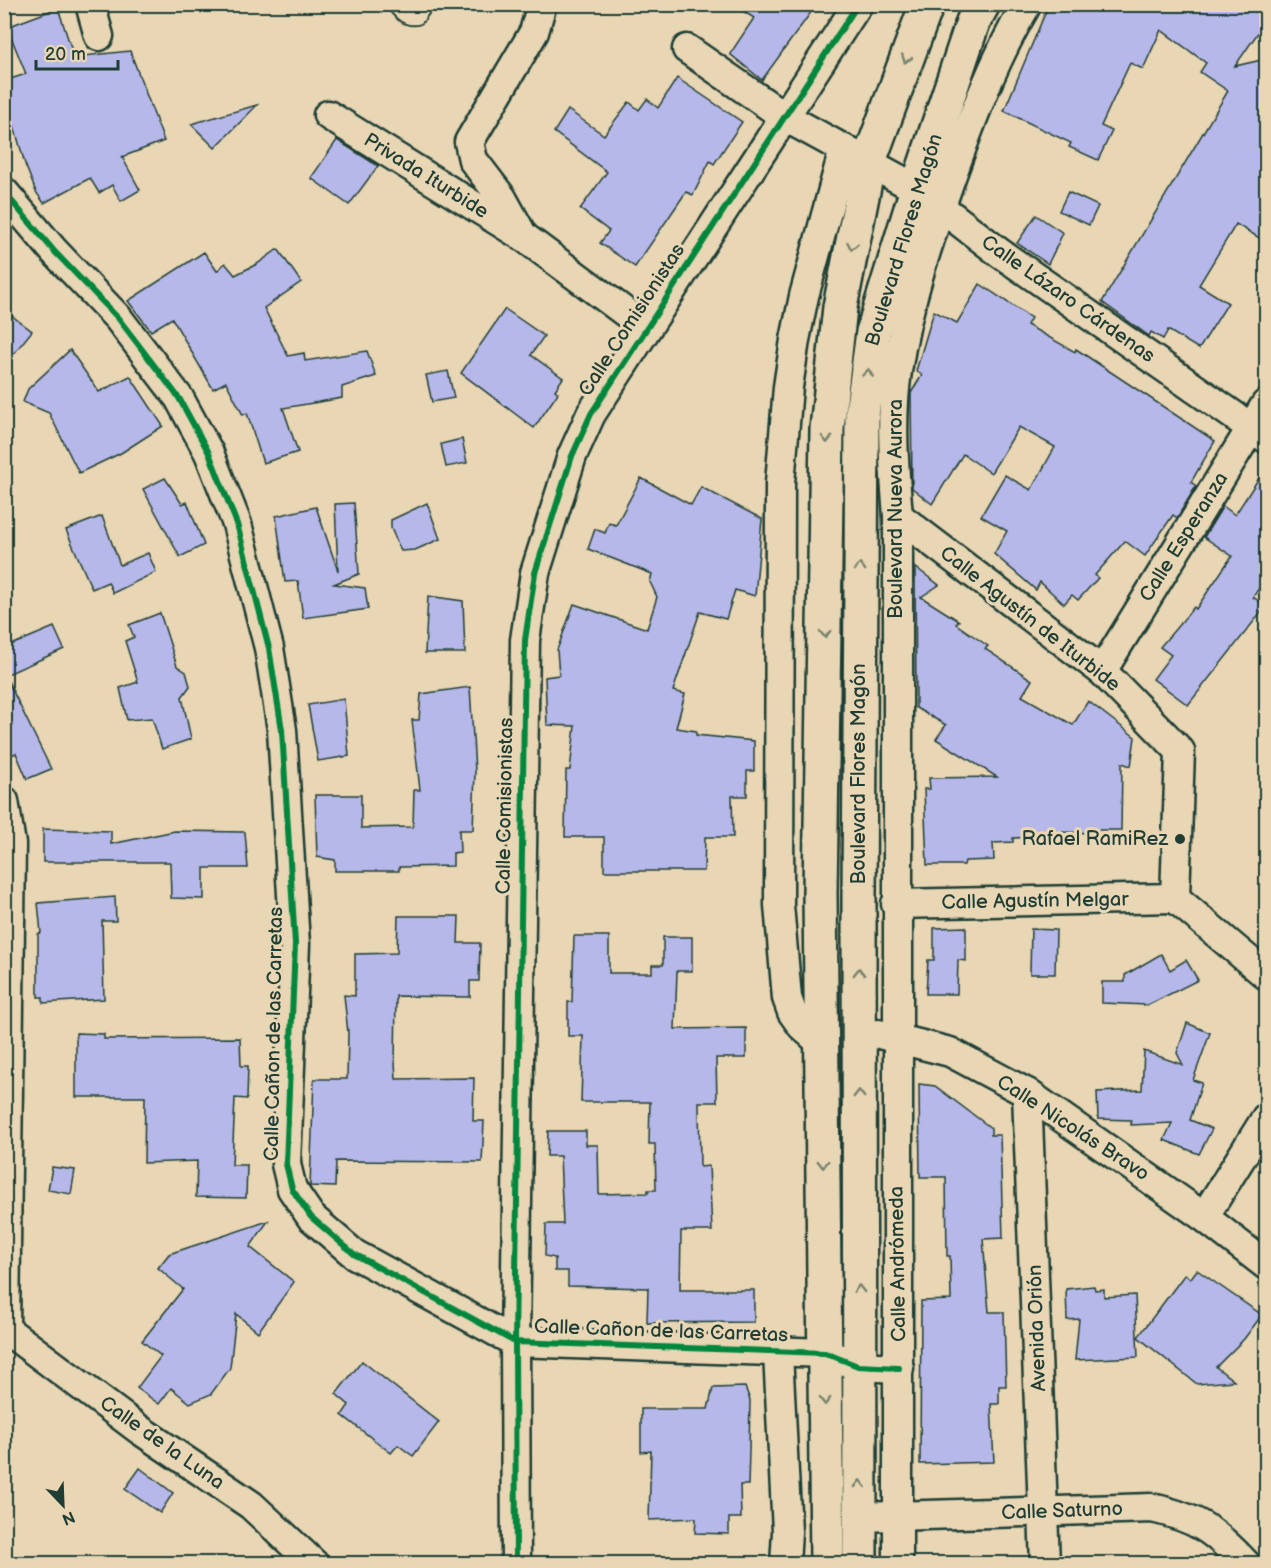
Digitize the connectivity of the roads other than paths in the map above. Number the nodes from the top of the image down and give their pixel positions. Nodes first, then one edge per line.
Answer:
1 (90, 4) edge
2 (394, 4) edge
3 (426, 4) edge
4 (542, 4) edge
5 (858, 4) edge
6 (927, 4) edge
7 (983, 4) edge
8 (1027, 4) edge
9 (99, 36) dead end
10 (687, 49) dead end
11 (328, 115) dead end
12 (785, 117) junction
13 (856, 155) junction
14 (4, 192) edge
15 (929, 198) junction
16 (524, 237) junction
17 (645, 327) junction
18 (1266, 404) edge
19 (1259, 433) edge
20 (898, 516) junction
21 (1102, 671) junction
22 (4, 801) edge
23 (1175, 898) junction
24 (896, 904) junction
25 (1266, 975) edge
26 (860, 1031) junction
27 (896, 1037) junction
28 (821, 1043) junction
29 (1027, 1093) junction
30 (1266, 1118) edge
31 (1204, 1217) junction
32 (1266, 1265) edge
33 (5, 1328) edge
34 (514, 1342) junction
35 (778, 1353) junction
36 (825, 1353) junction
37 (858, 1366) junction
38 (899, 1368) junction
39 (1044, 1512) junction
40 (900, 1515) junction
41 (860, 1518) junction
42 (314, 1563) edge
43 (516, 1563) edge
44 (785, 1563) edge
45 (827, 1563) edge
46 (860, 1563) edge
47 (898, 1563) edge
48 (1045, 1563) edge
49 (1246, 1563) edge

1 - 9 street
2 - 3 lane
4 - 16 street
5 - 12 street, Calle Comisionistas
6 -> 13 main road, Boulevard Flores Magón
7 - 15 main road, Boulevard Flores Magón
8 - 15 street, Boulevard Nueva Aurora
10 - 12 street, Calle Lázaro Cárdenas
11 - 16 street, Privada Iturbide
12 - 13 street, Calle Lázaro Cárdenas
12 - 17 street, Calle Comisionistas
13 - 15 street, Calle Lázaro Cárdenas
13 -> 28 main road, Boulevard Flores Magón
13 - 28 street
14 - 34 street, Calle Cañon de las Carretas
15 - 19 street, Calle Lázaro Cárdenas
15 - 20 street, Boulevard Nueva Aurora
26 -> 15 main road, Boulevard Flores Magón
16 - 17 street, Privada Iturbide
17 - 34 street, Calle Comisionistas
18 - 19 street, Calle Esperanza
19 - 21 street, Calle Esperanza
20 - 21 street, Calle Agustín de Iturbide
20 - 24 street, Boulevard Nueva Aurora
21 - 23 street, Calle Agustín de Iturbide
22 - 33 street
23 - 24 street, Calle Agustín Melgar
23 - 25 street
24 - 27 street, Boulevard Nueva Aurora
26 - 27 street, Calle Nicolás Bravo
37 -> 26 main road, Boulevard Flores Magón
27 - 29 street, Calle Nicolás Bravo
27 - 38 street, Calle Andrómeda
28 -> 36 main road, Boulevard Flores Magón
29 - 31 street, Calle Nicolás Bravo
29 - 39 street, Avenida Orión
30 - 31 street
31 - 32 street, Calle Nicolás Bravo
33 - 42 street, Calle de la Luna
34 - 35 street, Calle Cañon de las Carretas
34 - 43 street, Calle Comisionistas
35 - 36 street, Calle Cañon de las Carretas
35 - 44 street
36 - 37 street, Calle Cañon de las Carretas
36 -> 45 main road, Boulevard Flores Magón
37 - 38 street, Calle Cañon de las Carretas
41 -> 37 main road, Boulevard Flores Magón
38 - 40 street, Calle Andrómeda
39 - 40 street, Calle Saturno
39 - 48 street, Avenida Orión
39 - 49 street, Calle Saturno
40 - 41 street, Calle Saturno
40 - 47 street, Calle Andrómeda
41 - 46 main road, Boulevard Flores Magón

